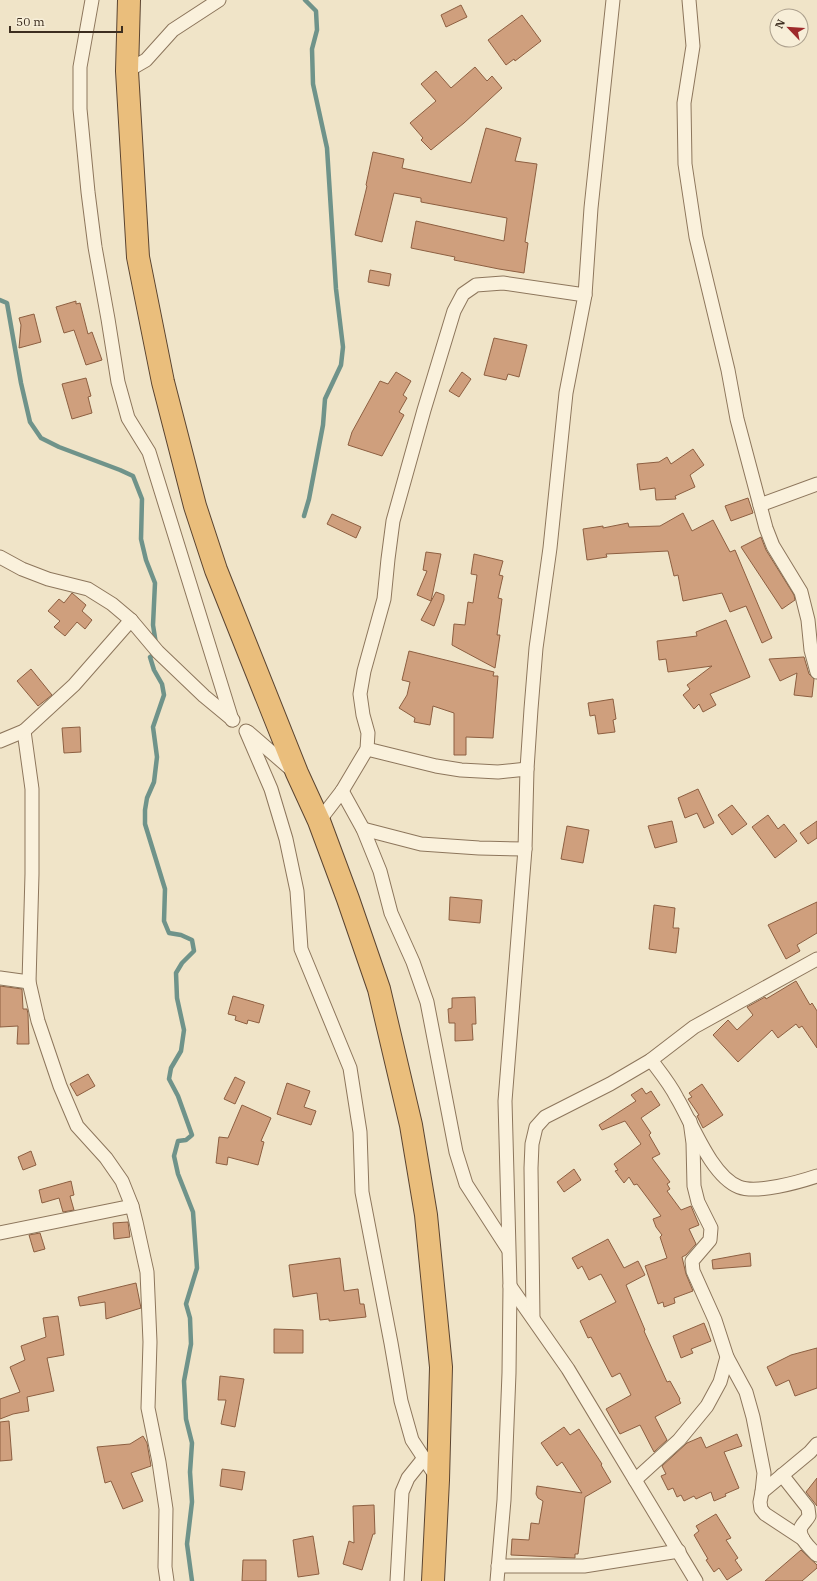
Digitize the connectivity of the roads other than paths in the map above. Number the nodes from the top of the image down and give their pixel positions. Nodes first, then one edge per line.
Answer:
1 (92, 0) edge
2 (129, 0) edge
3 (219, 0) edge
4 (613, 0) edge
5 (689, 0) edge
6 (127, 71) junction
7 (585, 295) junction
8 (817, 484) edge
9 (760, 505) junction
10 (0, 556) edge
11 (131, 620) junction
12 (817, 672) edge
13 (232, 720) junction
14 (24, 731) junction
15 (246, 731) junction
16 (0, 741) edge
17 (367, 749) junction
18 (527, 769) junction
19 (297, 774) junction
20 (342, 791) junction
21 (319, 821) junction
22 (363, 829) junction
23 (525, 849) junction
24 (817, 959) edge
25 (0, 978) edge
26 (29, 982) junction
27 (651, 1060) junction
28 (690, 1121) junction
29 (817, 1176) edge
30 (132, 1206) junction
31 (0, 1234) edge
32 (508, 1250) junction
33 (510, 1286) junction
34 (533, 1318) junction
35 (727, 1356) junction
36 (817, 1444) edge
37 (424, 1458) junction
38 (782, 1475) junction
39 (438, 1480) junction
40 (635, 1480) junction
41 (762, 1492) junction
42 (803, 1538) junction
43 (679, 1551) junction
44 (817, 1555) edge
45 (498, 1566) junction
46 (167, 1581) edge
47 (398, 1581) edge
48 (433, 1581) edge
49 (497, 1581) edge
50 (696, 1581) edge

1 - 13 street
2 - 6 highway
3 - 6 street
4 - 7 street
5 - 9 street
6 - 19 highway
7 - 17 street
7 - 18 street
8 - 9 street
9 - 12 street
10 - 11 street
11 - 13 street
11 - 14 street
13 - 15 street
14 - 16 street
14 - 26 street
15 - 19 street
15 - 37 street
17 - 18 street
17 - 20 street
18 - 23 street
19 - 21 highway
20 - 21 street
20 - 22 street
21 - 39 highway
22 - 23 street
22 - 32 street
23 - 32 street
24 - 27 street
25 - 26 street
26 - 30 street
27 - 28 street
27 - 34 street
28 - 29 street
28 - 35 street
30 - 31 street
30 - 46 street
32 - 33 street
33 - 34 street
33 - 45 street
34 - 40 street
35 - 40 street
35 - 41 street
36 - 38 street
37 - 39 street
37 - 47 street
38 - 41 street
38 - 42 street
39 - 48 highway
40 - 43 street
41 - 42 street
42 - 44 street
43 - 45 street
43 - 50 street
45 - 49 street

